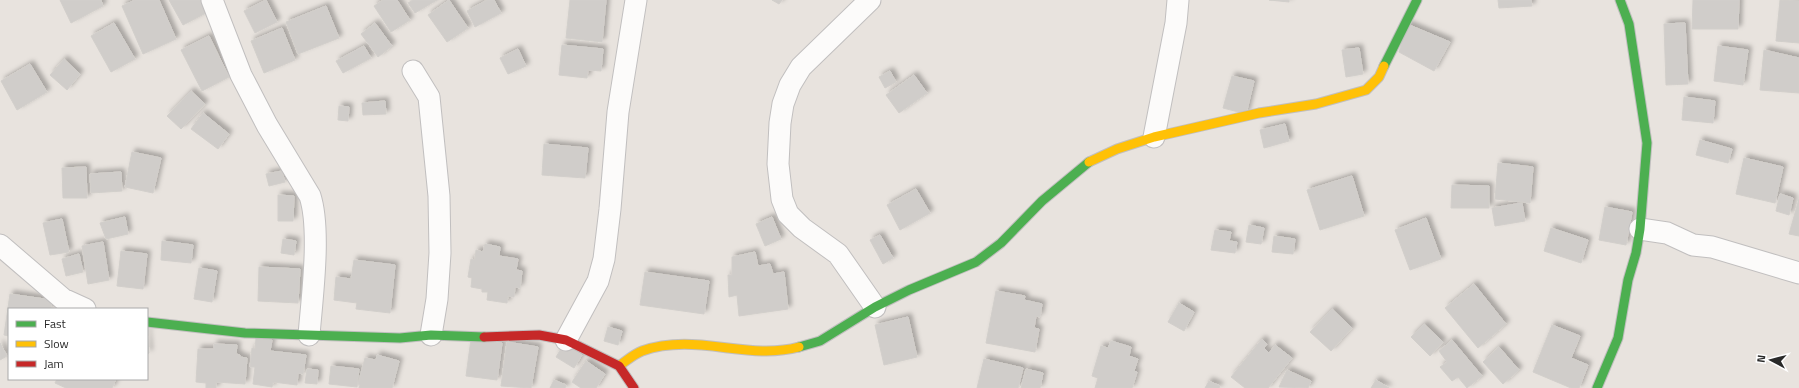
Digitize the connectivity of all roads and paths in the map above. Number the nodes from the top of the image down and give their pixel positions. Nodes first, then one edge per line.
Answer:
1 (212, 0) edge
2 (636, 0) edge
3 (870, 0) edge
4 (1178, 0) edge
5 (1418, 0) edge
6 (1620, 0) edge
7 (414, 72) dead end
8 (1154, 137) junction
9 (1640, 229) junction
10 (0, 245) edge
11 (1799, 273) edge
12 (875, 307) junction
13 (83, 308) edge
14 (148, 322) edge
15 (309, 335) junction
16 (431, 335) junction
17 (566, 340) junction
18 (619, 366) junction
19 (634, 388) edge
20 (1597, 388) edge

1 - 15 street
2 - 17 street
3 - 12 street
4 - 8 street
5 - 8 street
6 - 9 street
7 - 16 street
8 - 12 street
9 - 11 street
9 - 20 street
10 - 13 street
12 - 18 street
14 - 15 street
15 - 16 street
16 - 17 street
17 - 18 street
18 - 19 street

